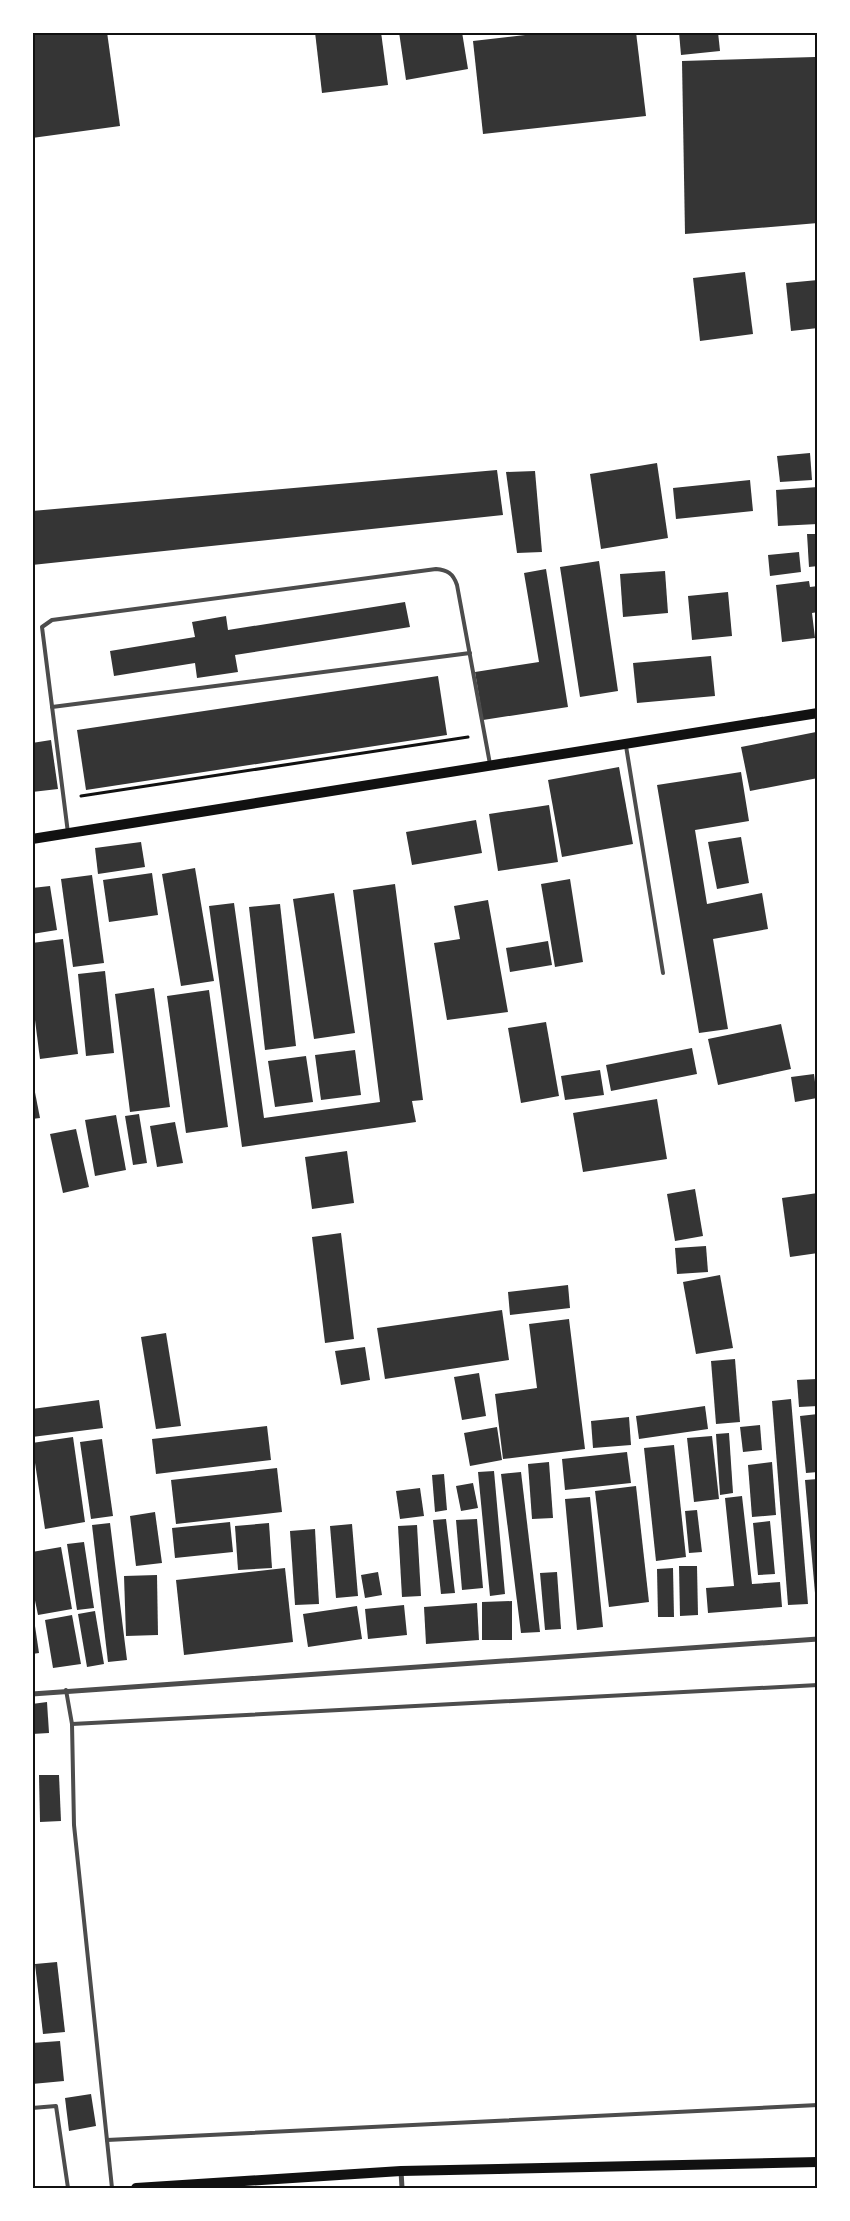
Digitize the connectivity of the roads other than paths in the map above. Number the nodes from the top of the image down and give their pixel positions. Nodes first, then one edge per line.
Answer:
1 (470, 653) junction
2 (52, 708) junction
3 (818, 713) edge
4 (626, 743) junction
5 (490, 765) junction
6 (68, 835) junction
7 (32, 839) edge
8 (663, 973) dead end
9 (818, 1640) edge
10 (818, 1685) edge
11 (66, 1690) junction
12 (32, 1694) edge
13 (72, 1724) junction
14 (818, 2105) edge
15 (32, 2108) edge
16 (107, 2140) junction
17 (818, 2162) edge
18 (401, 2171) junction
19 (68, 2188) edge
20 (112, 2188) edge
21 (136, 2188) edge
22 (402, 2188) edge

1 - 2 lane
1 - 2 lane
1 - 5 lane
2 - 6 lane
3 - 4 main road
4 - 5 main road
4 - 8 lane
5 - 6 main road
6 - 7 main road
9 - 11 street
10 - 13 lane
11 - 12 street
11 - 13 lane
13 - 16 lane
14 - 16 lane
15 - 19 lane
16 - 20 lane
17 - 18 main road
18 - 21 main road
18 - 22 street

